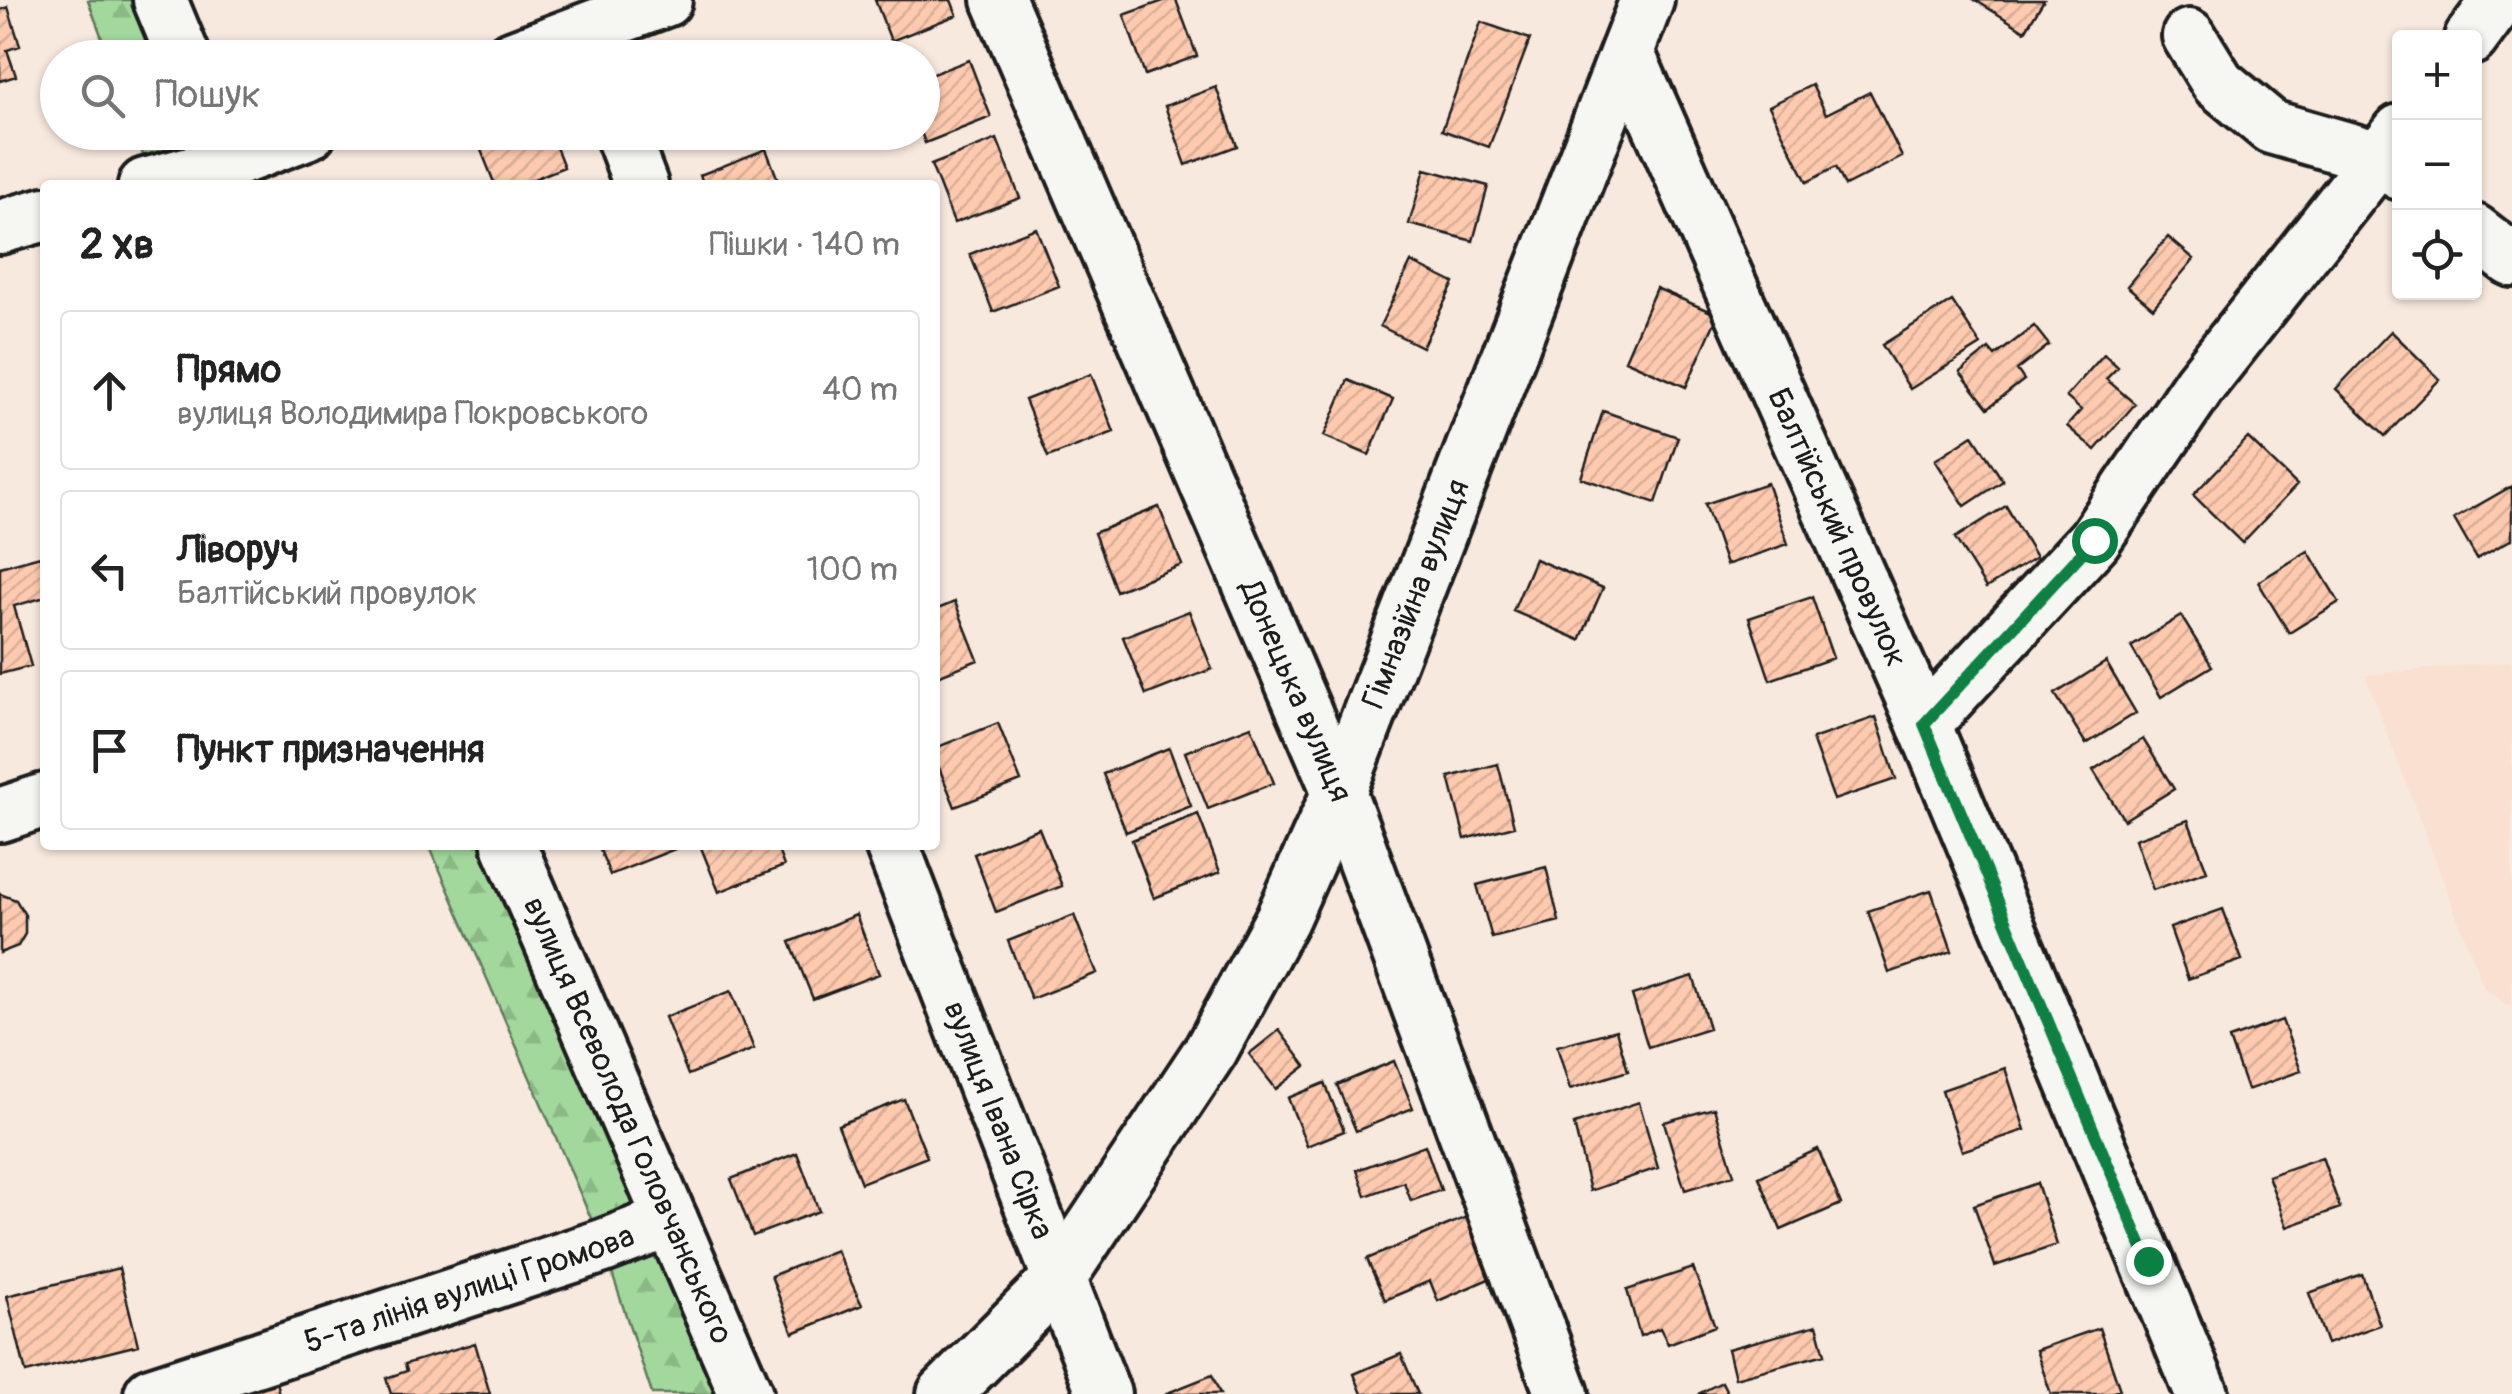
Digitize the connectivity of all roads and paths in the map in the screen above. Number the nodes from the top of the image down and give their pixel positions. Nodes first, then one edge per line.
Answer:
1 (160, 0) edge
2 (665, 0) edge
3 (999, 0) edge
4 (1648, 0) edge
5 (2499, 0) edge
6 (582, 29) edge
7 (2477, 30) edge
8 (2189, 36) dead end
9 (177, 40) edge
10 (555, 40) edge
11 (1627, 52) junction
12 (256, 150) edge
13 (628, 150) edge
14 (2392, 154) edge
15 (2392, 155) edge
16 (227, 160) edge
17 (161, 180) edge
18 (639, 180) edge
19 (40, 215) edge
20 (0, 226) edge
21 (2482, 237) edge
22 (2512, 260) edge
23 (1924, 724) junction
24 (1339, 792) junction
25 (40, 802) edge
26 (0, 815) edge
27 (512, 850) edge
28 (894, 850) edge
29 (672, 1220) junction
30 (1058, 1280) junction
31 (150, 1394) edge
32 (746, 1394) edge
33 (944, 1394) edge
34 (1104, 1394) edge
35 (1562, 1394) edge
36 (2202, 1394) edge

1 - 9 street
2 - 6 street
3 - 24 street, Донецька вулиця
4 - 11 street, Гімназійна вулиця
5 - 7 street
6 - 10 street
8 - 14 street
11 - 23 street, Балтійський провулок
11 - 24 street, Гімназійна вулиця
12 - 16 street
13 - 18 street
15 - 23 street
16 - 17 street
19 - 20 street
21 - 22 street
23 - 36 street, Балтійський провулок
24 - 30 street, Гімназійна вулиця
24 - 35 street, Донецька вулиця
25 - 26 street
27 - 29 street, вулиця Всеволода Головчанського
28 - 30 street, вулиця Івана Сірка
29 - 31 street, 5-та лінія вулиці Громова
29 - 32 street, вулиця Всеволода Головчанського
30 - 33 street, Гімназійна вулиця
30 - 34 street, вулиця Івана Сірка

